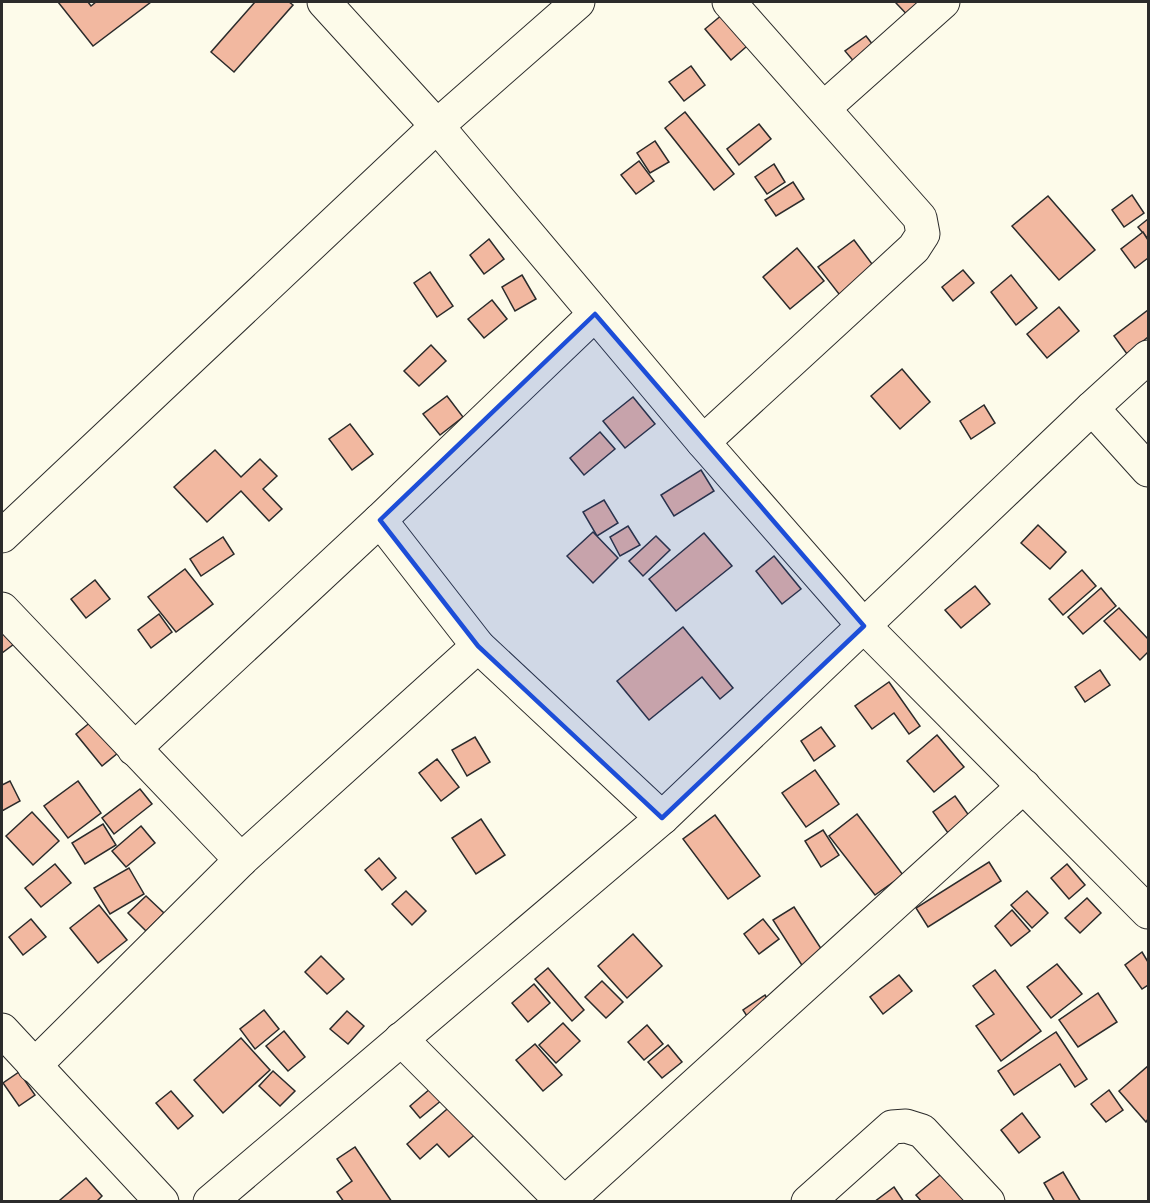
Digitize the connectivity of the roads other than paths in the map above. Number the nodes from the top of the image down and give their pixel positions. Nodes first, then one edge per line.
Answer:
1 (324, 2) edge
2 (578, 2) edge
3 (729, 2) edge
4 (943, 2) edge
5 (824, 108) junction
6 (436, 126) junction
7 (594, 314) junction
8 (1149, 357) edge
9 (1092, 408) junction
10 (703, 441) junction
11 (1149, 470) edge
12 (380, 520) junction
13 (2, 536) edge
14 (2, 609) edge
15 (864, 626) junction
16 (478, 646) junction
17 (135, 749) junction
18 (1024, 786) junction
19 (662, 818) junction
20 (241, 860) junction
21 (1146, 905) edge
22 (2, 1030) edge
23 (401, 1039) junction
24 (34, 1066) junction
25 (162, 1202) edge
26 (210, 1202) edge
27 (564, 1202) edge
28 (808, 1202) edge
29 (988, 1202) edge

1 - 6 street
2 - 6 street
3 - 5 street
4 - 5 street
5 - 10 street
6 - 7 street
6 - 13 street
7 - 10 street
7 - 12 street
8 - 9 street
9 - 11 street
9 - 15 street
10 - 15 street
12 - 16 street
12 - 17 street
14 - 17 street
15 - 18 street
15 - 19 street
16 - 19 street
16 - 20 street
17 - 20 street
18 - 21 street
18 - 27 street
19 - 23 street
20 - 24 street
22 - 24 street
23 - 26 street
23 - 27 street
24 - 25 street
28 - 29 street

